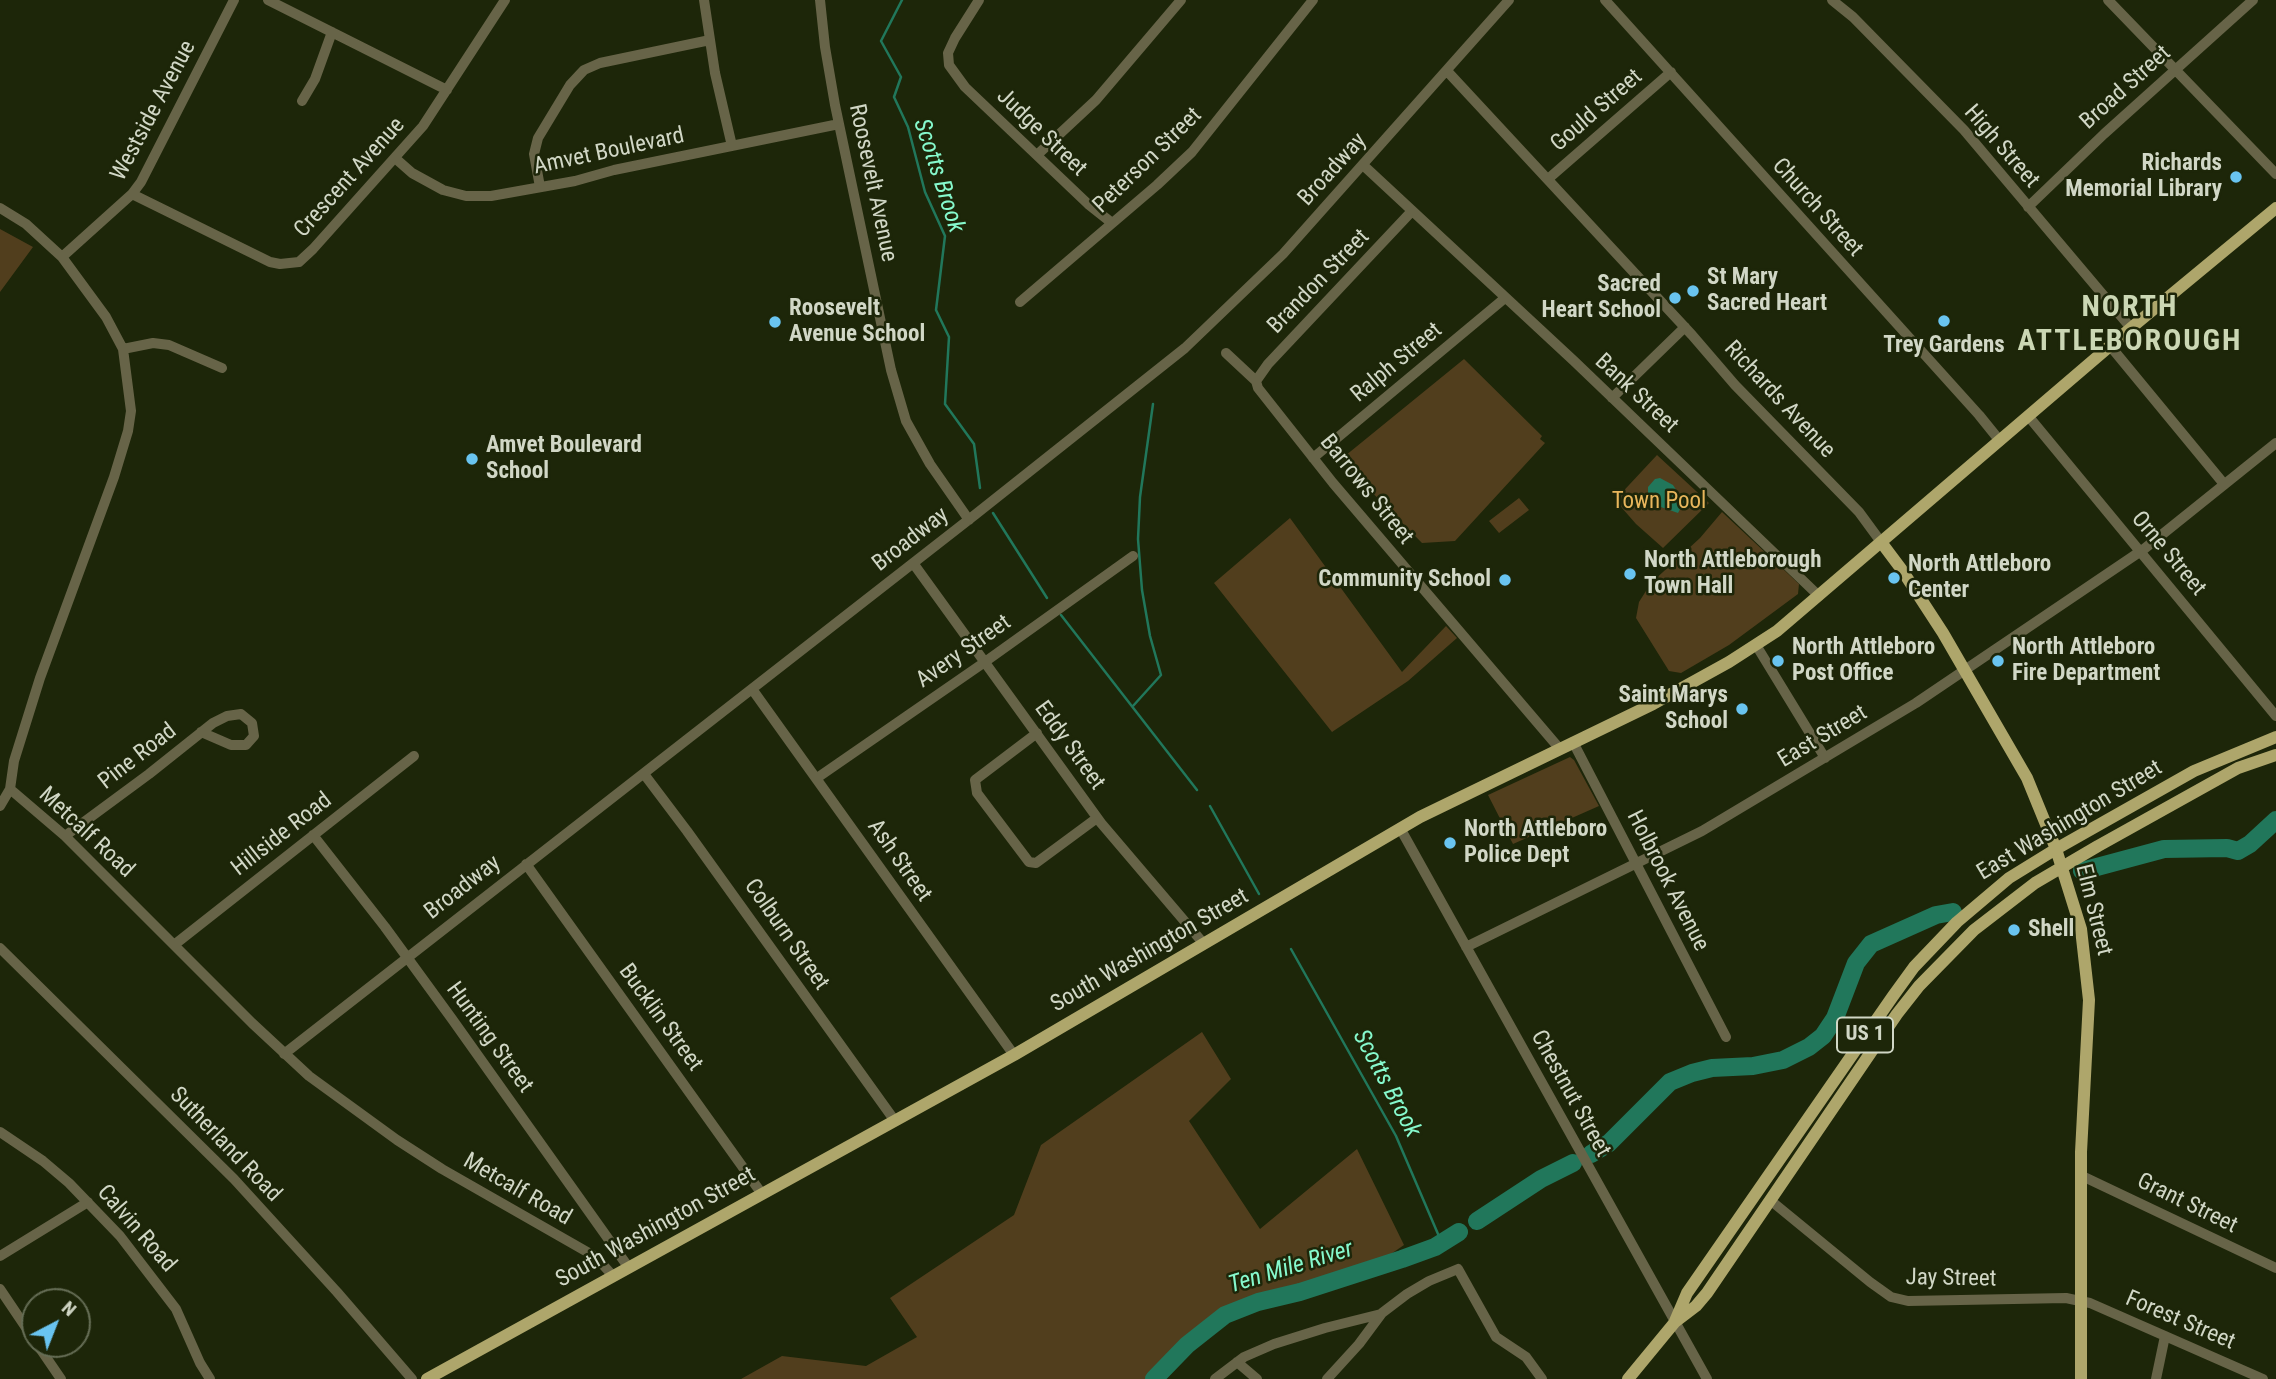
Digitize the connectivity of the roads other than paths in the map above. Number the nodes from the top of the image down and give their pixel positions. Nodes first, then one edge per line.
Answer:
1 (234, 0) edge
2 (268, 0) edge
3 (503, 0) edge
4 (704, 0) edge
5 (820, 0) edge
6 (979, 0) edge
7 (1181, 0) edge
8 (1313, 0) edge
9 (1509, 0) edge
10 (1605, 0) edge
11 (1832, 0) edge
12 (2108, 0) edge
13 (2253, 0) edge
14 (332, 32) junction
15 (710, 40) junction
16 (2176, 69) junction
17 (1447, 71) junction
18 (1671, 72) junction
19 (447, 90) junction
20 (302, 101) dead end
21 (839, 124) junction
22 (732, 146) junction
23 (1037, 155) junction
24 (395, 158) junction
25 (1363, 165) junction
26 (2276, 174) edge
27 (1548, 179) junction
28 (540, 187) junction
29 (132, 194) junction
30 (2028, 207) junction
31 (0, 208) edge
32 (2276, 208) edge
33 (1412, 211) junction
34 (1112, 223) junction
35 (62, 257) junction
36 (1505, 298) junction
37 (1020, 302) dead end
38 (1685, 327) junction
39 (2131, 328) junction
40 (2111, 347) junction
41 (123, 349) junction
42 (1226, 353) dead end
43 (222, 368) dead end
44 (1256, 381) junction
45 (1612, 398) junction
46 (2029, 417) junction
47 (2000, 442) junction
48 (2276, 443) edge
49 (1313, 458) junction
50 (2224, 484) junction
51 (969, 520) junction
52 (1881, 542) junction
53 (2140, 551) junction
54 (1133, 556) dead end
55 (913, 563) junction
56 (1819, 596) junction
57 (1756, 645) junction
58 (985, 662) junction
59 (1966, 670) junction
60 (752, 689) junction
61 (2276, 716) edge
62 (201, 732) junction
63 (1037, 733) junction
64 (2276, 737) edge
65 (1573, 742) junction
66 (1559, 748) junction
67 (414, 755) dead end
68 (2276, 755) edge
69 (1825, 758) junction
70 (644, 774) junction
71 (817, 778) junction
72 (10, 789) junction
73 (0, 806) edge
74 (1097, 818) junction
75 (1400, 828) junction
76 (313, 835) junction
77 (65, 836) junction
78 (2056, 849) junction
79 (1637, 863) junction
80 (526, 864) junction
81 (2062, 868) junction
82 (1204, 944) junction
83 (174, 945) junction
84 (1466, 947) junction
85 (0, 948) edge
86 (407, 957) junction
87 (1726, 1037) dead end
88 (284, 1054) junction
89 (1014, 1055) junction
90 (895, 1121) junction
91 (0, 1132) edge
92 (2080, 1175) junction
93 (762, 1194) junction
94 (1770, 1200) junction
95 (88, 1202) junction
96 (0, 1256) edge
97 (629, 1268) junction
98 (2276, 1268) edge
99 (613, 1276) junction
100 (0, 1289) edge
101 (2080, 1301) junction
102 (1382, 1313) junction
103 (21, 1320) edge
104 (1675, 1322) junction
105 (2165, 1336) junction
106 (46, 1358) edge
107 (1237, 1362) junction
108 (208, 1376) edge
109 (61, 1379) edge
110 (195, 1379) edge
111 (412, 1379) edge
112 (427, 1379) edge
113 (1215, 1379) edge
114 (1257, 1379) edge
115 (1327, 1379) edge
116 (1542, 1379) edge
117 (1628, 1379) edge
118 (1707, 1379) edge
119 (2081, 1379) edge
120 (2156, 1379) edge
121 (2263, 1379) edge

1 - 29 street, Westside Avenue
2 - 14 street
3 - 19 street, Crescent Avenue
4 - 15 street
5 - 21 street, Roosevelt Avenue
6 - 23 street, Judge Street
7 - 23 street
8 - 34 street, Peterson Street
9 - 17 street, Broadway
10 - 18 street, Church Street
11 - 30 street, High Street
12 - 16 street
13 - 16 street, Broad Street
14 - 19 street
14 - 20 street
15 - 22 street
15 - 28 street
16 - 26 street
16 - 30 street, Broad Street
17 - 25 street, Broadway
17 - 27 street, Richards Avenue
18 - 27 street, Gould Street
18 - 47 street, Church Street
19 - 24 street, Crescent Avenue
21 - 22 street, Amvet Boulevard
21 - 51 street, Roosevelt Avenue
22 - 28 street, Amvet Boulevard
23 - 34 street, Judge Street
24 - 28 street, Amvet Boulevard
24 - 29 street, Crescent Avenue
25 - 33 street, Bank Street
25 - 51 street, Broadway
27 - 38 street, Richards Avenue
29 - 35 street, Westside Avenue
30 - 39 street, High Street
31 - 35 street, Metcalf Road
32 - 39 main road, South Washington Street
33 - 36 street, Bank Street
33 - 44 street, Brandon Street
34 - 37 street, Peterson Street
35 - 41 street, Metcalf Road
36 - 45 street, Bank Street
36 - 49 street, Ralph Street
38 - 45 street
38 - 52 street, Richards Avenue
39 - 40 main road, South Washington Street
40 - 46 main road, South Washington Street
40 - 50 street
41 - 43 street
41 - 72 street, Metcalf Road
42 - 44 street, Barrows Street
44 - 49 street, Barrows Street
45 - 56 street, Bank Street
46 - 47 main road, South Washington Street
46 - 53 street, Orne Street
47 - 52 main road, South Washington Street
48 - 50 street, East Street
49 - 66 street, Barrows Street
50 - 53 street, East Street
51 - 55 street, Broadway
52 - 56 main road, South Washington Street
52 - 59 main road, Elm Street
53 - 59 street, East Street
53 - 61 street, Orne Street
54 - 58 street, Avery Street
55 - 58 street, Eddy Street
55 - 60 street, Broadway
56 - 57 main road, South Washington Street
57 - 65 main road, South Washington Street
57 - 69 street
58 - 63 street, Eddy Street
58 - 71 street, Avery Street
59 - 69 street, East Street
59 - 78 main road, Elm Street
60 - 70 street, Broadway
60 - 71 street, Ash Street
62 - 62 street, Pine Road
62 - 77 street, Pine Road
63 - 74 street, Eddy Street
63 - 74 street
64 - 78 main road, East Washington Street / US 1
65 - 66 main road, South Washington Street
65 - 79 street, Holbrook Avenue
66 - 75 main road, South Washington Street
67 - 76 street, Hillside Road
68 - 81 main road, East Washington Street / US 1
69 - 79 street, East Street
70 - 80 street, Broadway
70 - 90 street, Colburn Street
71 - 89 street, Ash Street
72 - 73 street
72 - 77 street, Metcalf Road
74 - 82 street, Eddy Street
75 - 82 main road, South Washington Street
75 - 84 street, Chestnut Street
76 - 83 street, Hillside Road
76 - 86 street, Hunting Street
77 - 83 street, Metcalf Road
78 - 81 main road, Elm Street
78 - 104 main road, East Washington Street / US 1
79 - 84 street, East Street
79 - 87 street, Holbrook Avenue
80 - 86 street, Broadway
80 - 93 street, Bucklin Street
81 - 92 main road, Elm Street
81 - 94 main road, East Washington Street / US 1
82 - 89 main road, South Washington Street
83 - 88 street, Metcalf Road
84 - 104 street, Chestnut Street
85 - 111 street, Sutherland Road
86 - 88 street, Broadway
86 - 97 street, Hunting Street
88 - 99 street, Metcalf Road
89 - 90 main road, South Washington Street
90 - 93 main road, South Washington Street
91 - 95 street, Calvin Road
92 - 98 street, Grant Street
92 - 101 main road, Elm Street
93 - 97 main road, South Washington Street
94 - 101 street, Jay Street
94 - 104 main road, East Washington Street / US 1
95 - 96 street
95 - 108 street, Calvin Road
97 - 99 main road, South Washington Street
99 - 112 main road, South Washington Street
100 - 103 street
101 - 105 street, Forest Street
101 - 119 main road, Elm Street
102 - 107 street
102 - 115 street
102 - 116 street
104 - 117 main road, East Washington Street / US 1
104 - 118 street, Chestnut Street
105 - 120 street
105 - 121 street, Forest Street
106 - 109 street
107 - 113 street
107 - 114 street
108 - 110 street

